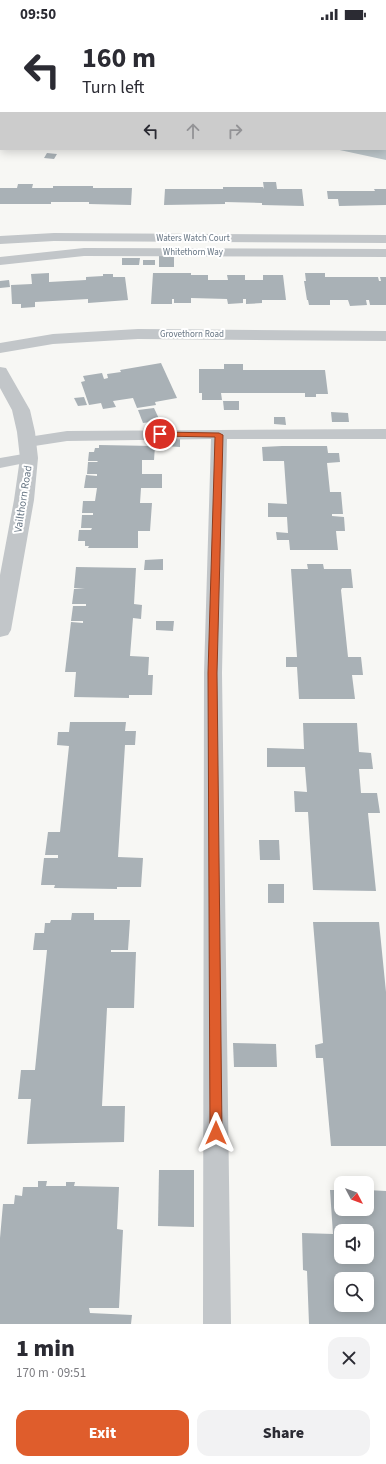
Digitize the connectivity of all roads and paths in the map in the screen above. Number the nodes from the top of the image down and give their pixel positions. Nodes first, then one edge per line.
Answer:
1 (386, 239) edge
2 (0, 240) edge
3 (386, 253) edge
4 (0, 261) edge
5 (386, 338) edge
6 (0, 348) edge
7 (0, 372) edge
8 (386, 434) edge
9 (219, 435) junction
10 (29, 450) junction
11 (0, 463) edge
12 (0, 630) edge
13 (218, 1324) edge

1 - 2 street, Waters Watch Court
3 - 4 lane, Whitethorn Way
5 - 6 street, Grovethorn Road
7 - 10 street, Vailthorn Road
8 - 9 lane
9 - 10 lane
9 - 13 lane
10 - 11 lane
10 - 12 street, Vailthorn Road

